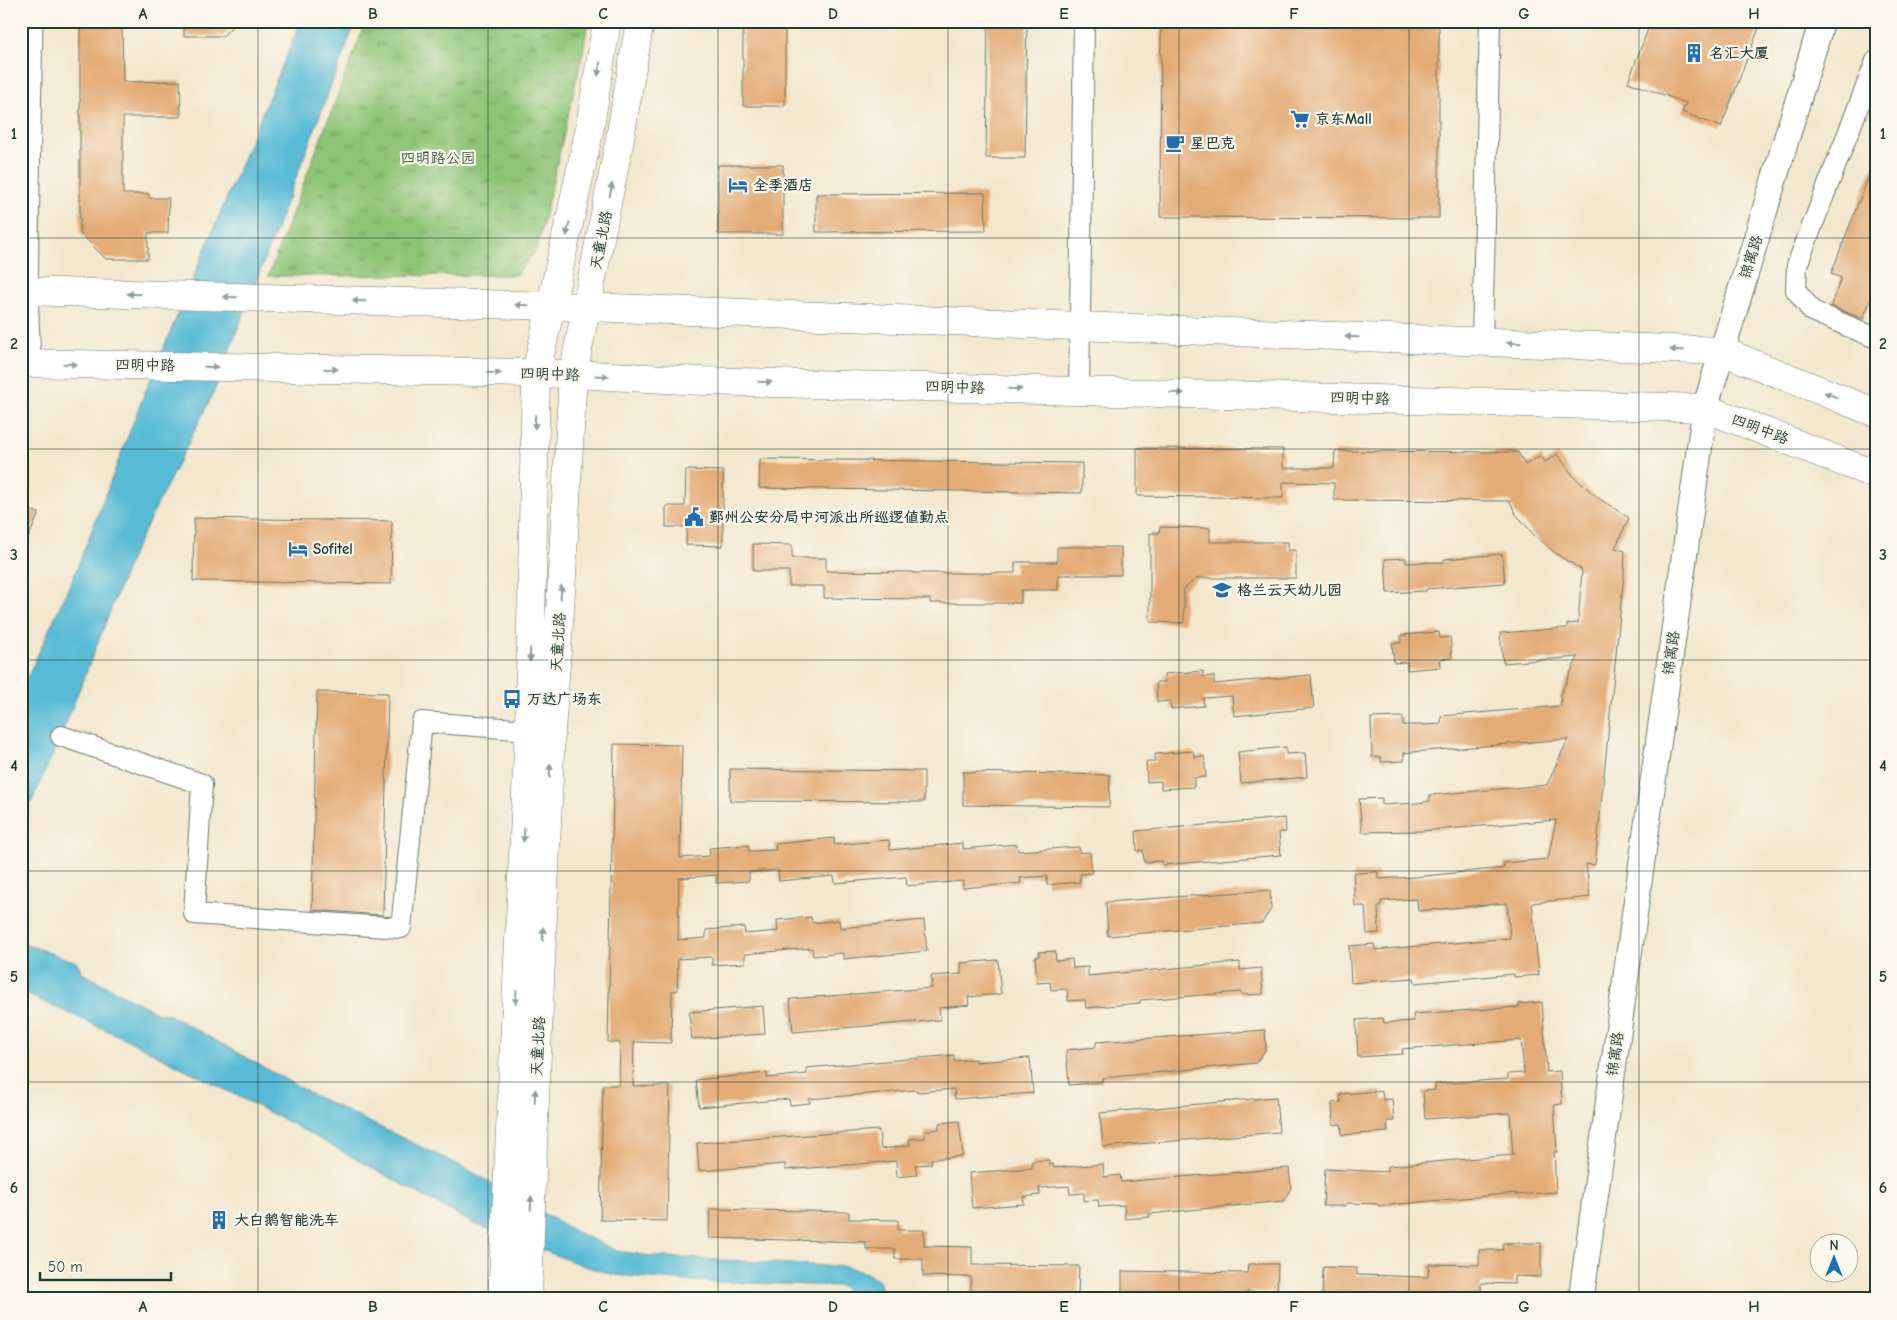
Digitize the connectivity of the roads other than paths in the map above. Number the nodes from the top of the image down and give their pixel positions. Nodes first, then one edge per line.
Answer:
1 (30, 21) edge
2 (606, 21) edge
3 (640, 21) edge
4 (1084, 21) edge
5 (1490, 21) edge
6 (1822, 21) edge
7 (1876, 61) edge
8 (23, 291) edge
9 (551, 306) junction
10 (588, 307) junction
11 (1080, 326) junction
12 (1876, 338) edge
13 (1482, 342) junction
14 (1722, 351) junction
15 (25, 363) edge
16 (536, 374) junction
17 (573, 374) junction
18 (1079, 391) junction
19 (1705, 408) junction
20 (1876, 413) edge
21 (1876, 475) edge
22 (540, 730) junction
23 (60, 736) dead end
24 (517, 1251) junction
25 (502, 1299) edge
26 (528, 1299) edge
27 (1581, 1299) edge

1 - 8 street
2 -> 9 main road
10 -> 3 main road, 天童北路
4 - 11 street
5 - 13 street
6 - 14 street, 锦寓路
7 - 12 street
9 -> 8 main road
8 - 15 street
9 - 10 main road
9 - 16 main road
10 - 11 main road
10 - 17 main road, 天童北路
13 -> 11 main road
11 - 18 street
14 -> 13 main road
14 - 19 street, 锦寓路
20 -> 14 main road
15 -> 16 main road, 四明中路
16 - 17 main road, 四明中路
16 -> 22 main road
17 -> 18 main road, 四明中路
22 -> 17 main road, 天童北路
18 -> 19 main road, 四明中路
19 - 21 main road, 四明中路
19 - 27 street, 锦寓路
22 - 23 street
22 - 24 main road, 天童北路
24 - 25 main road
24 - 26 main road, 天童北路

